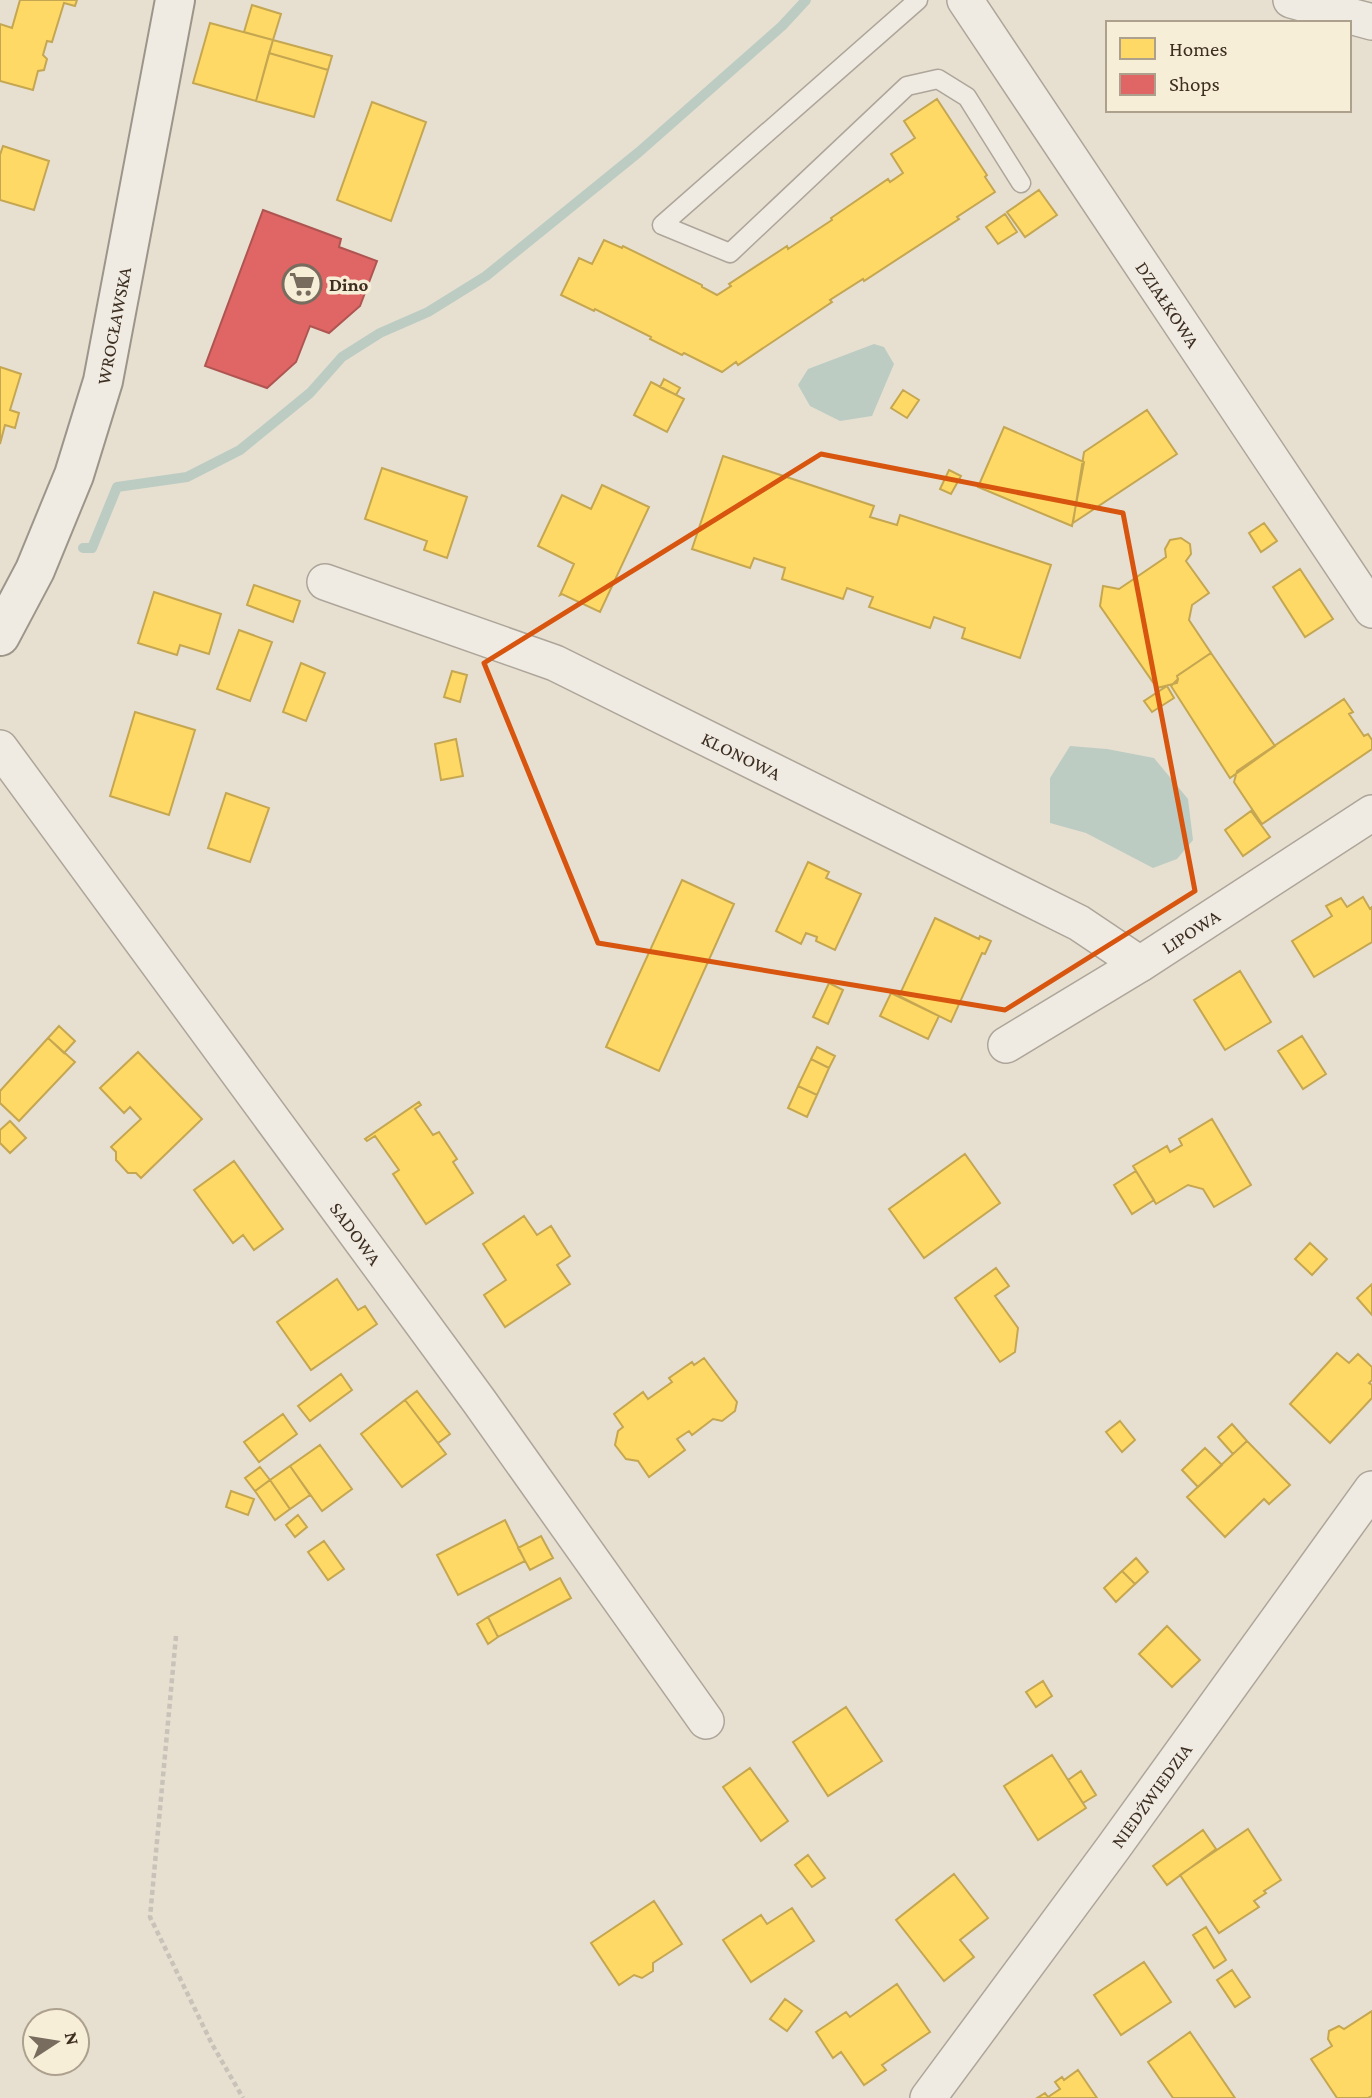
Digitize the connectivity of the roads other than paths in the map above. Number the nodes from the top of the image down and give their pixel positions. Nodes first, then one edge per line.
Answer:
1 (175, 0) edge
2 (918, 0) edge
3 (965, 0) edge
4 (1291, 0) edge
5 (1372, 22) edge
6 (1021, 183) dead end
7 (325, 582) dead end
8 (1372, 610) edge
9 (0, 636) edge
10 (0, 748) edge
11 (1372, 813) edge
12 (1140, 964) junction
13 (1006, 1045) dead end
14 (1372, 1489) edge
15 (706, 1721) dead end
16 (928, 2098) edge

1 - 9 main road, WROCŁAWSKA
2 - 6 lane
3 - 8 street, DZIAŁKOWA
4 - 5 street
7 - 12 street, KLONOWA
10 - 15 street, SADOWA
11 - 12 street, LIPOWA
12 - 13 street, LIPOWA
14 - 16 street, NIEDŹWIEDZIA

